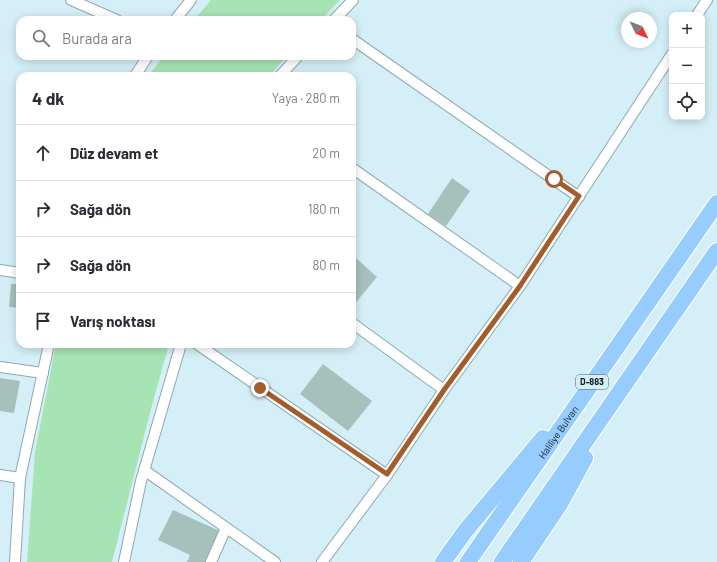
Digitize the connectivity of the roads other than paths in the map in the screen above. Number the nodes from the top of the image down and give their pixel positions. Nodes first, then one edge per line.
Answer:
1 (71, 0) edge
2 (191, 0) edge
3 (353, 0) edge
4 (707, 0) edge
5 (699, 12) edge
6 (108, 16) edge
7 (178, 16) edge
8 (338, 16) edge
9 (356, 42) edge
10 (669, 59) edge
11 (145, 60) edge
12 (294, 60) edge
13 (138, 72) edge
14 (284, 72) edge
15 (356, 171) edge
16 (579, 196) junction
17 (717, 203) edge
18 (717, 251) edge
19 (0, 270) edge
20 (16, 272) edge
21 (520, 286) junction
22 (356, 326) edge
23 (48, 348) edge
24 (180, 348) edge
25 (203, 348) edge
26 (609, 358) junction
27 (0, 367) edge
28 (44, 373) junction
29 (629, 378) junction
30 (444, 390) junction
31 (144, 470) junction
32 (387, 474) junction
33 (0, 475) edge
34 (20, 478) junction
35 (226, 528) junction
36 (15, 562) edge
37 (124, 562) edge
38 (211, 562) edge
39 (275, 562) edge
40 (322, 562) edge
41 (443, 562) edge
42 (468, 562) edge
43 (502, 562) edge
44 (521, 562) edge

1 - 6 street
2 - 7 street
3 - 8 street
4 - 5 street
9 - 16 street
10 - 16 street
11 - 13 street
12 - 14 street
15 - 21 street
16 - 21 street
17 - 26 highway, Haliliye Bulvarı / D-883
18 - 29 highway, D-883
19 - 20 street
21 - 30 street
22 - 30 street
23 - 28 street
24 - 31 street
25 - 32 street
26 - 41 highway
26 - 42 highway, Haliliye Bulvarı / D-883
27 - 28 street
28 - 34 street
29 - 43 highway, D-883
29 - 44 highway
30 - 32 street
31 - 35 street
31 - 37 street
32 - 40 street
33 - 34 street
34 - 36 street
35 - 38 street
35 - 39 street

